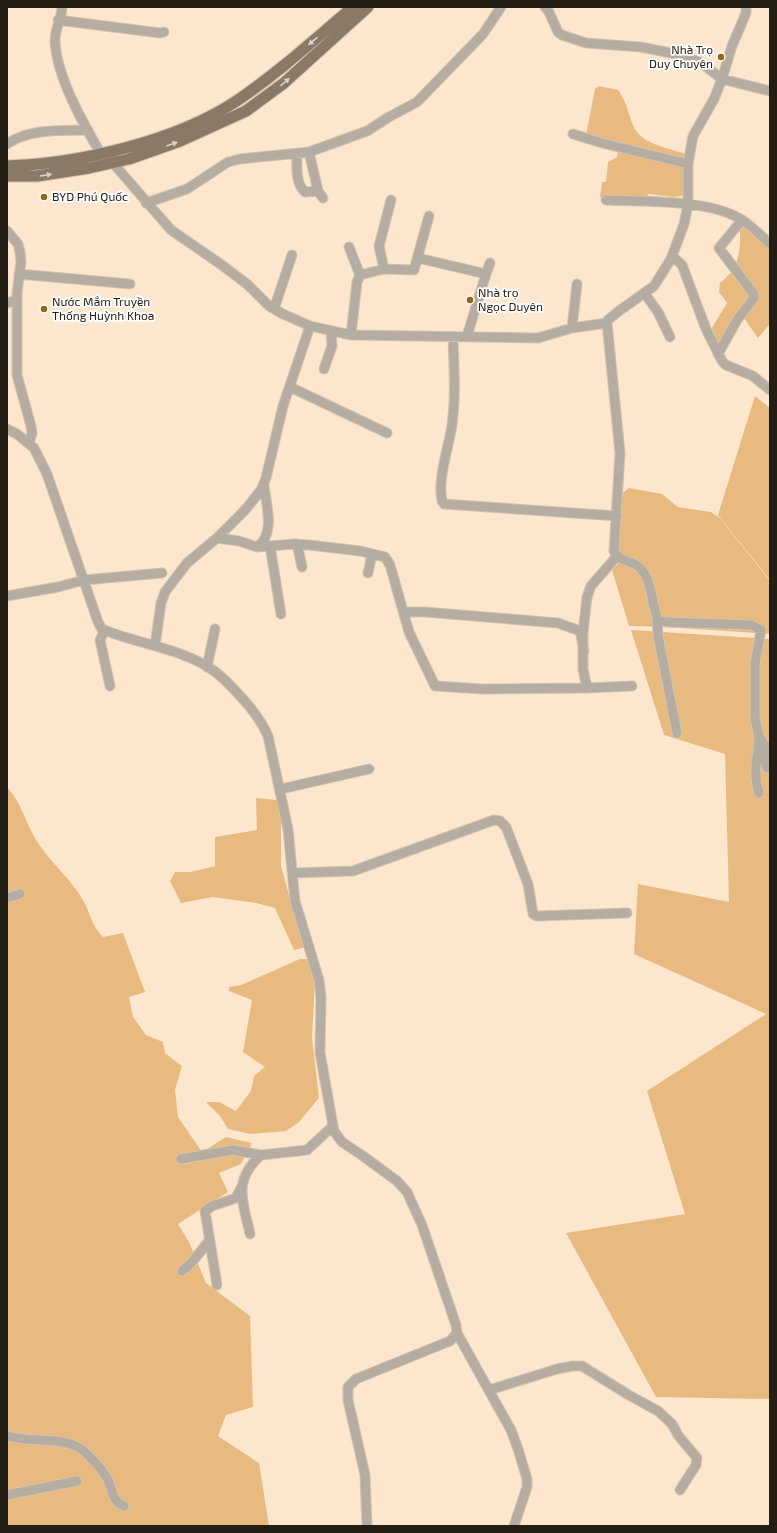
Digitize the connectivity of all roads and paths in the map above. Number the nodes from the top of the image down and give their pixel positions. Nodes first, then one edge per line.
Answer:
1 (62, 7) edge
2 (353, 7) edge
3 (368, 7) edge
4 (501, 7) edge
5 (545, 7) edge
6 (746, 7) edge
7 (58, 20) junction
8 (164, 32) dead end
9 (331, 33) junction
10 (722, 79) junction
11 (770, 90) edge
12 (88, 130) junction
13 (573, 134) dead end
14 (7, 144) edge
15 (310, 152) junction
16 (297, 154) junction
17 (106, 161) junction
18 (688, 164) junction
19 (7, 166) edge
20 (7, 176) edge
21 (391, 200) dead end
22 (606, 200) dead end
23 (146, 203) junction
24 (688, 205) junction
25 (429, 216) dead end
26 (742, 220) junction
27 (7, 231) edge
28 (770, 244) edge
29 (349, 247) dead end
30 (292, 255) dead end
31 (672, 256) junction
32 (418, 258) junction
33 (490, 263) dead end
34 (384, 269) junction
35 (19, 274) junction
36 (486, 274) junction
37 (360, 275) junction
38 (130, 284) dead end
39 (577, 284) dead end
40 (645, 294) junction
41 (17, 300) junction
42 (7, 302) edge
43 (274, 309) junction
44 (607, 324) junction
45 (310, 326) junction
46 (572, 328) junction
47 (332, 331) junction
48 (351, 336) junction
49 (467, 336) junction
50 (670, 337) dead end
51 (453, 338) junction
52 (718, 354) junction
53 (324, 369) dead end
54 (290, 387) junction
55 (770, 390) edge
56 (7, 429) edge
57 (387, 433) dead end
58 (29, 444) junction
59 (264, 483) junction
60 (617, 516) junction
61 (217, 538) junction
62 (298, 544) junction
63 (270, 546) junction
64 (257, 547) junction
65 (372, 554) junction
66 (617, 556) junction
67 (302, 567) dead end
68 (162, 573) dead end
69 (368, 573) dead end
70 (84, 580) junction
71 (7, 596) edge
72 (404, 612) junction
73 (281, 614) dead end
74 (657, 617) junction
75 (214, 629) dead end
76 (766, 629) edge
77 (106, 630) junction
78 (155, 646) junction
79 (584, 651) junction
80 (207, 667) junction
81 (110, 686) dead end
82 (632, 686) dead end
83 (587, 688) junction
84 (677, 733) dead end
85 (759, 737) junction
86 (770, 752) edge
87 (767, 768) dead end
88 (369, 769) dead end
89 (281, 789) junction
90 (759, 793) dead end
91 (293, 873) junction
92 (20, 894) dead end
93 (7, 898) edge
94 (627, 913) dead end
95 (333, 1126) junction
96 (261, 1155) junction
97 (181, 1159) dead end
98 (242, 1186) junction
99 (250, 1234) dead end
100 (209, 1241) junction
101 (185, 1272) dead end
102 (217, 1285) dead end
103 (457, 1333) junction
104 (489, 1390) junction
105 (7, 1436) edge
106 (77, 1481) dead end
107 (680, 1490) dead end
108 (7, 1495) edge
109 (124, 1506) dead end
110 (367, 1526) edge
111 (514, 1526) edge

1 - 7 street
2 - 9 main road
3 - 9 main road
4 - 15 street
5 - 10 street
6 - 10 street
7 - 8 street
7 - 12 street
9 - 17 main road
10 - 11 street
10 - 18 street
12 - 14 street
12 - 17 street
13 - 18 street
15 - 16 street
15 - 16 street
16 - 23 street
17 - 19 main road
20 -> 17 main road
17 - 23 street
18 - 24 street
21 - 34 street
22 - 24 street
23 - 43 street
24 - 26 street
24 - 31 street
25 - 32 street
26 - 28 street
26 - 52 street
27 - 35 street
29 - 37 street
30 - 43 street
31 - 40 street
31 - 52 street
32 - 34 street
32 - 36 street
33 - 36 street
34 - 37 street
35 - 38 street
35 - 41 street
36 - 49 street
37 - 48 street
39 - 46 street
40 - 44 street
40 - 50 street
41 - 42 street
41 - 58 street
43 - 45 street
44 - 46 street
44 - 60 street
45 - 47 street
45 - 54 street
46 - 49 street
47 - 48 street
47 - 53 street
48 - 51 street
49 - 51 street
51 - 60 street
52 - 55 street
54 - 57 street
54 - 59 street
56 - 58 street
58 - 70 street
59 - 61 street
59 - 64 street
60 - 66 street
61 - 64 street
61 - 78 street
62 - 63 street
62 - 65 street
62 - 67 street
63 - 64 street
63 - 73 street
65 - 69 street
65 - 72 street
66 - 74 street
66 - 79 street
68 - 70 street
70 - 71 street
70 - 77 street
72 - 79 street
72 - 83 street
74 - 76 street
74 - 84 street
75 - 80 street
76 - 85 street
77 - 78 street
77 - 81 street
78 - 80 street
79 - 83 street
80 - 89 street
82 - 83 street
85 - 86 street
85 - 87 street
85 - 90 street
88 - 89 street
89 - 91 street
91 - 94 street
91 - 95 street
92 - 93 street
95 - 96 street
95 - 103 street
96 - 97 street
96 - 98 street
98 - 99 street
98 - 100 street
100 - 101 street
100 - 102 street
103 - 104 street
103 - 110 street
104 - 107 street
104 - 111 street
105 - 109 street
106 - 108 street

